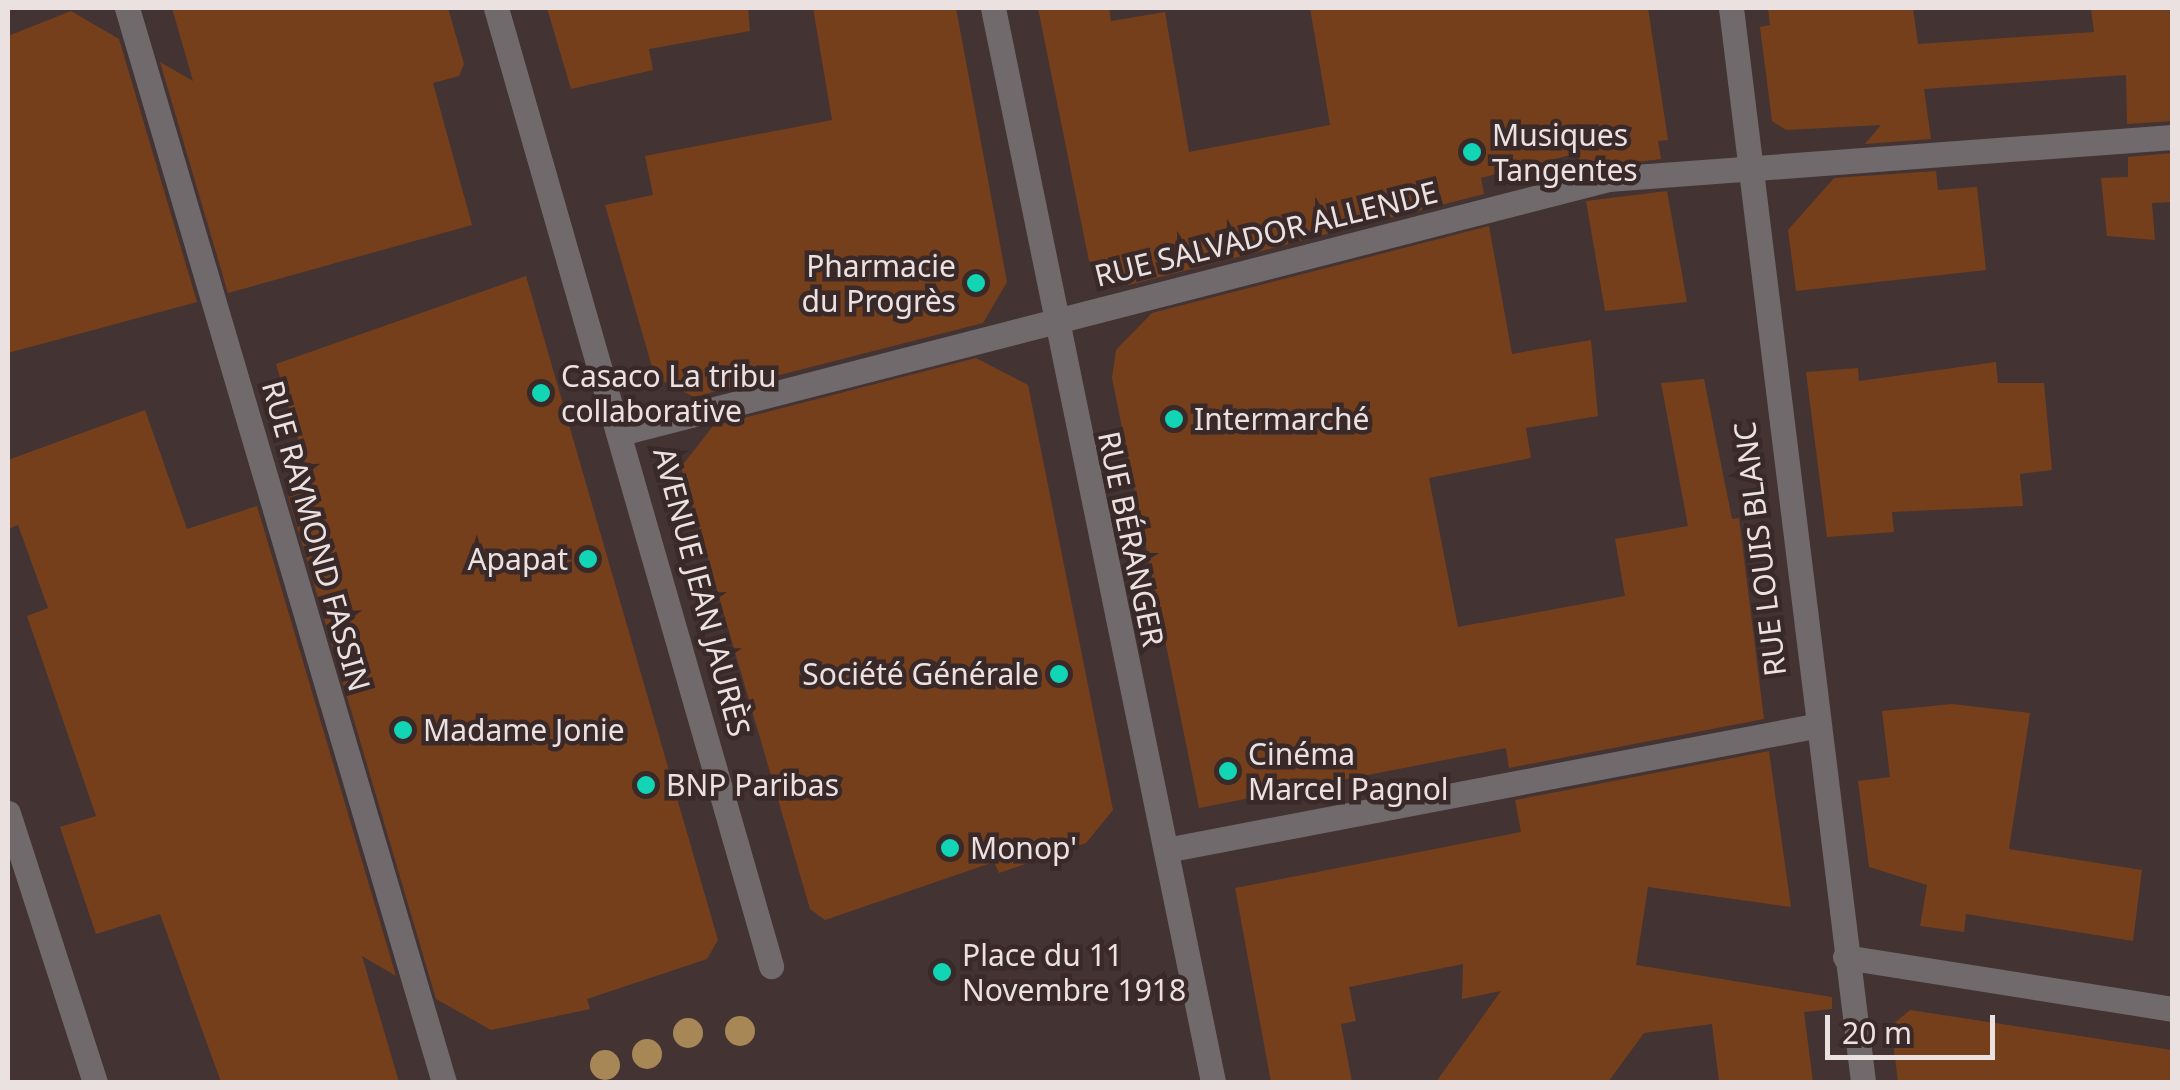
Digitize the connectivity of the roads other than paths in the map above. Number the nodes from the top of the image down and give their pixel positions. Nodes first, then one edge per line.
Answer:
1 (127, 8) edge
2 (496, 8) edge
3 (993, 8) edge
4 (1730, 8) edge
5 (2172, 137) edge
6 (1745, 167) junction
7 (1056, 321) junction
8 (624, 432) junction
9 (1814, 726) junction
10 (8, 813) edge
11 (1166, 850) junction
12 (1846, 956) junction
13 (771, 966) dead end
14 (2172, 1009) edge
15 (96, 1082) edge
16 (444, 1082) edge
17 (1214, 1082) edge
18 (1863, 1082) edge

1 - 16 street, RUE RAYMOND FASSIN
2 - 8 street, AVENUE JEAN JAURÈS
3 - 7 street, RUE BÉRANGER
4 - 6 street, RUE LOUIS BLANC
5 - 6 street, RUE SALVADOR ALLENDE
6 - 7 street, RUE SALVADOR ALLENDE
6 - 9 street, RUE LOUIS BLANC
7 - 8 street, RUE SALVADOR ALLENDE
7 - 11 street, RUE BÉRANGER
8 - 13 street, AVENUE JEAN JAURÈS
9 - 11 street
9 - 12 street, RUE LOUIS BLANC
10 - 15 street
11 - 17 street, RUE BÉRANGER
12 - 14 street
12 - 18 street, RUE LOUIS BLANC

